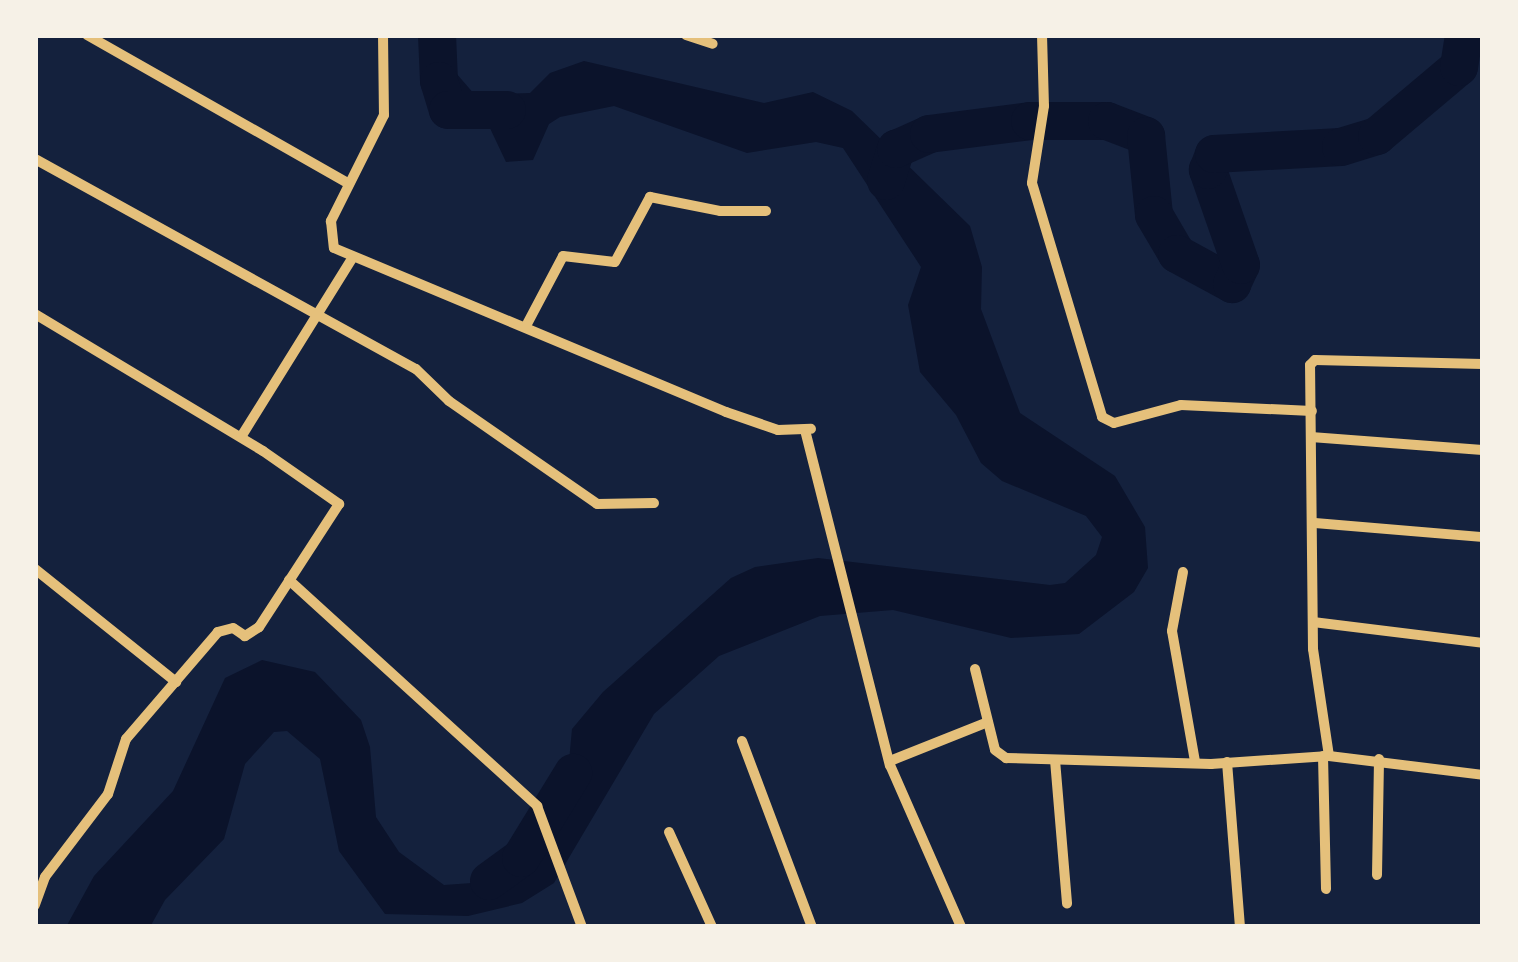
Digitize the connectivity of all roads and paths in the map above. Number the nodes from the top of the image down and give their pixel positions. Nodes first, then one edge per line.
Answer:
1 (87, 35) edge
2 (383, 35) edge
3 (686, 35) edge
4 (1042, 35) edge
5 (713, 44) dead end
6 (35, 159) edge
7 (348, 184) junction
8 (766, 210) dead end
9 (352, 260) junction
10 (35, 314) edge
11 (316, 318) junction
12 (526, 326) junction
13 (1483, 364) edge
14 (1312, 410) junction
15 (241, 437) junction
16 (1311, 437) junction
17 (1483, 450) edge
18 (654, 503) dead end
19 (1315, 523) junction
20 (1483, 537) edge
21 (35, 569) edge
22 (1182, 572) dead end
23 (289, 580) junction
24 (1313, 622) junction
25 (1483, 643) edge
26 (976, 670) dead end
27 (176, 682) junction
28 (988, 722) junction
29 (742, 741) dead end
30 (1326, 756) junction
31 (1056, 760) junction
32 (1378, 760) junction
33 (890, 761) junction
34 (1195, 761) junction
35 (1227, 762) junction
36 (1483, 775) edge
37 (668, 832) dead end
38 (1377, 875) dead end
39 (1326, 889) dead end
40 (1067, 904) dead end
41 (35, 905) edge
42 (582, 927) edge
43 (712, 927) edge
44 (812, 927) edge
45 (961, 927) edge
46 (1240, 927) edge

1 - 7 street
2 - 7 street
3 - 5 street
4 - 14 street
6 - 11 street
7 - 9 street
8 - 12 street
9 - 11 street
9 - 12 street
10 - 15 street
11 - 15 street
11 - 18 street
12 - 33 street
13 - 14 street
14 - 16 street
15 - 23 street
16 - 17 street
16 - 19 street
19 - 20 street
19 - 24 street
21 - 27 street
22 - 34 street
23 - 27 street
23 - 42 street
24 - 25 street
24 - 30 street
26 - 28 street
27 - 41 street
28 - 31 street
28 - 33 street
29 - 44 street
30 - 32 street
30 - 35 street
30 - 39 street
31 - 34 street
31 - 40 street
32 - 36 street
32 - 38 street
33 - 45 street
34 - 35 street
35 - 46 street
37 - 43 street

